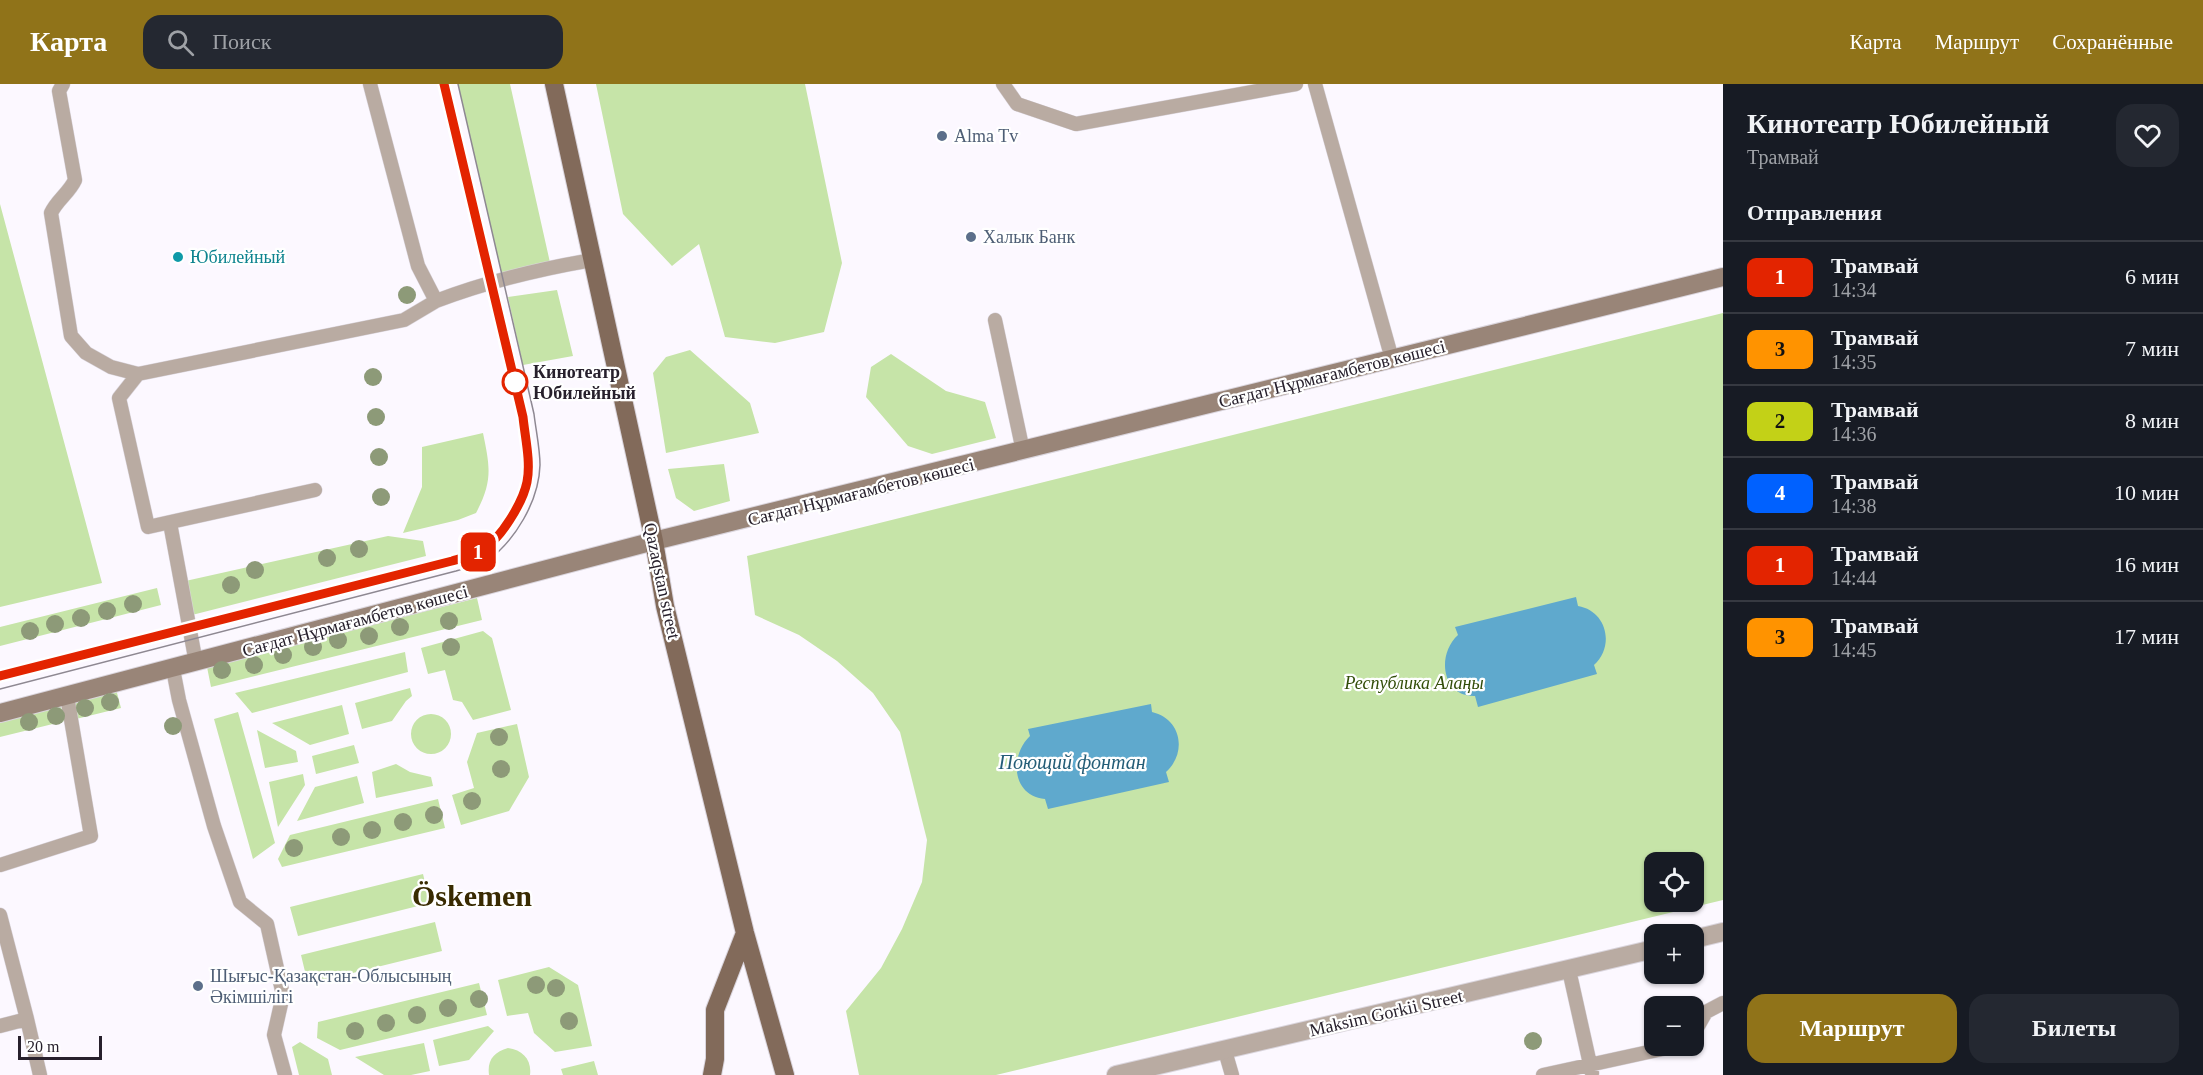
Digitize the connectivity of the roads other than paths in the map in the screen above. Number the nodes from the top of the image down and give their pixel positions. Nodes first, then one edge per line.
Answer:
1 (63, 84) edge
2 (370, 84) edge
3 (554, 84) edge
4 (1003, 84) edge
5 (1296, 84) edge
6 (1315, 84) edge
7 (592, 260) junction
8 (1723, 277) edge
9 (436, 301) junction
10 (995, 320) dead end
11 (1392, 359) junction
12 (138, 374) junction
13 (1023, 451) junction
14 (315, 490) dead end
15 (170, 523) junction
16 (654, 541) junction
17 (196, 663) junction
18 (173, 669) junction
19 (67, 696) junction
20 (0, 713) edge
21 (0, 865) edge
22 (0, 915) edge
23 (1723, 932) edge
24 (745, 933) junction
25 (1704, 937) edge
26 (1644, 951) edge
27 (1569, 970) junction
28 (1723, 1003) edge
29 (1704, 1016) edge
30 (27, 1019) junction
31 (0, 1026) edge
32 (1225, 1051) junction
33 (1644, 1055) edge
34 (1592, 1070) edge
35 (40, 1075) edge
36 (285, 1075) edge
37 (712, 1075) edge
38 (785, 1075) edge
39 (1116, 1075) edge
40 (1232, 1075) edge
41 (1543, 1075) edge

1 - 12 lane
2 - 9 lane
3 - 7 main road, Qazaqstan street
4 - 5 lane
6 - 11 lane
7 - 9 lane
7 - 16 main road, Qazaqstan street
8 - 11 main road, Сағдат Нұрмағамбетов көшесі
9 - 12 lane
10 - 13 lane
11 - 13 main road, Сағдат Нұрмағамбетов көшесі
12 - 15 lane
13 - 16 main road, Сағдат Нұрмағамбетов көшесі
14 - 15 lane
15 - 17 lane
16 - 17 main road, Сағдат Нұрмағамбетов көшесі
16 - 24 main road, Qazaqstan street
17 - 18 main road, Сағдат Нұрмағамбетов көшесі
18 - 19 main road, Сағдат Нұрмағамбетов көшесі
18 - 36 lane
19 - 20 main road, Сағдат Нұрмағамбетов көшесі
19 - 21 lane
22 - 30 lane
23 - 25 street
24 - 37 main road
24 - 38 main road, Qazaqstan street
26 - 27 street, Maksim Gorkii Street
27 - 32 street, Maksim Gorkii Street
27 - 34 lane
28 - 29 lane
30 - 31 lane
30 - 35 lane
32 - 39 street, Maksim Gorkii Street
32 - 40 lane
33 - 34 lane
34 - 41 lane

